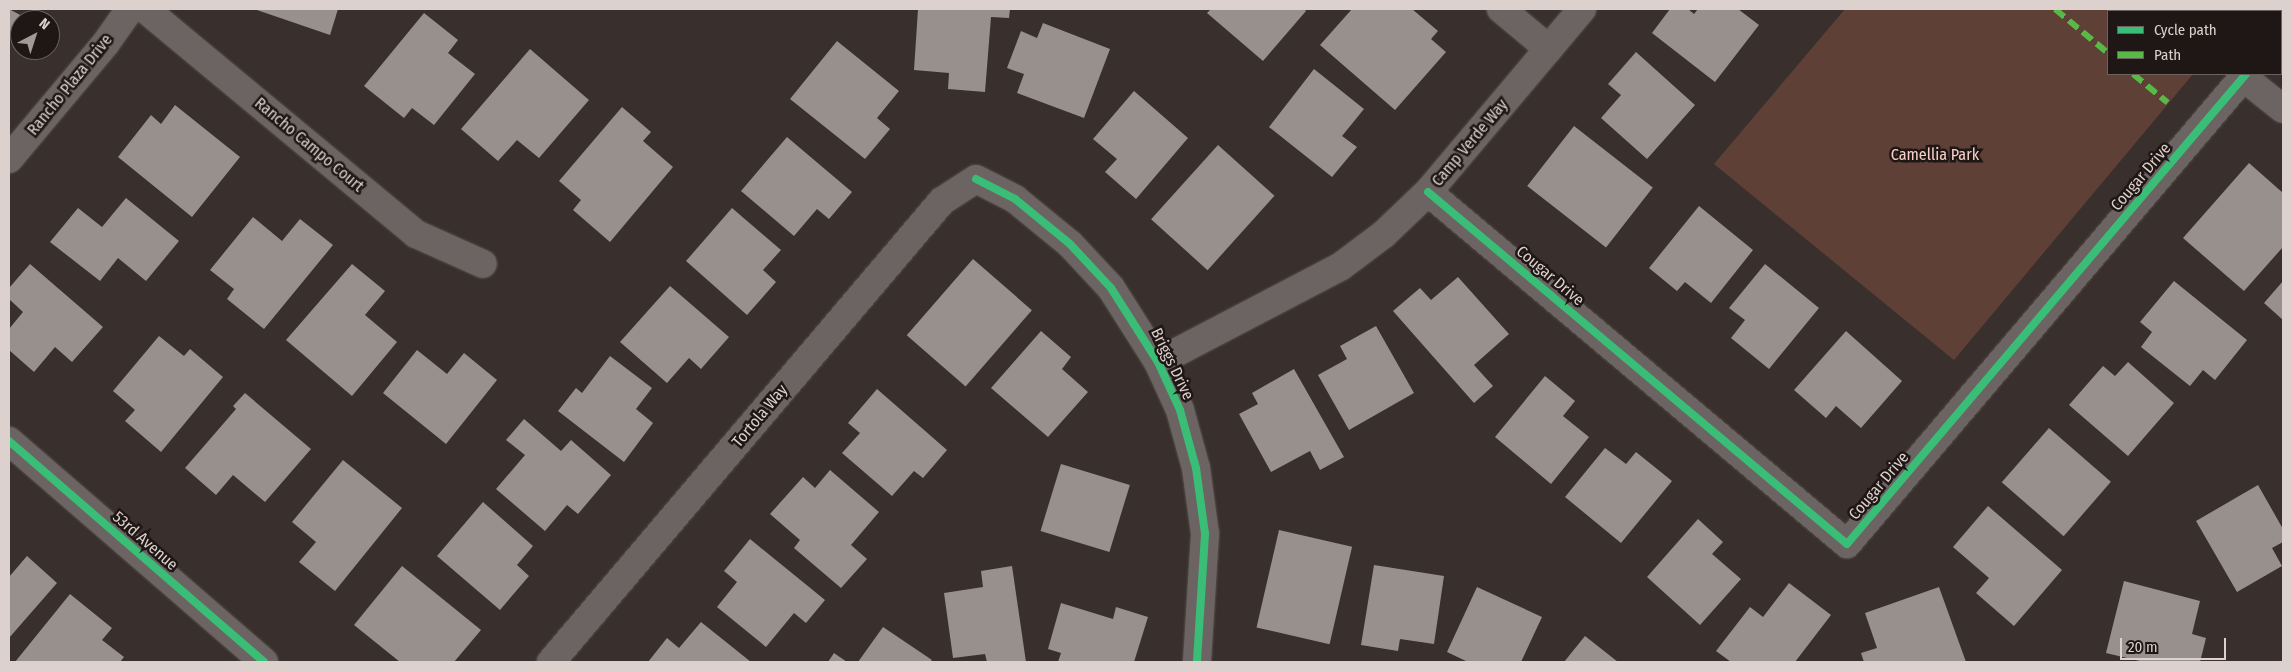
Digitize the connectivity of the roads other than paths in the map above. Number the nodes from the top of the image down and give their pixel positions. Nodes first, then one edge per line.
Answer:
1 (130, 9) edge
2 (144, 9) edge
3 (1501, 9) edge
4 (1582, 9) edge
5 (1549, 49) junction
6 (2245, 75) edge
7 (2283, 109) edge
8 (9, 159) edge
9 (976, 179) joint
10 (1428, 192) junction
11 (483, 264) dead end
12 (1158, 362) junction
13 (9, 441) edge
14 (264, 662) edge
15 (551, 662) edge
16 (1197, 662) edge

1 - 8 street, Rancho Plaza Drive
2 - 11 street, Rancho Campo Court
3 - 5 street
4 - 5 street, Camp Verde Way
5 - 10 street, Camp Verde Way
6 - 7 street
6 - 10 street, Cougar Drive
9 - 12 street, Briggs Drive
9 - 15 street, Tortola Way
10 - 12 street, Camp Verde Way
12 - 16 street, Briggs Drive
13 - 14 street, 53rd Avenue

